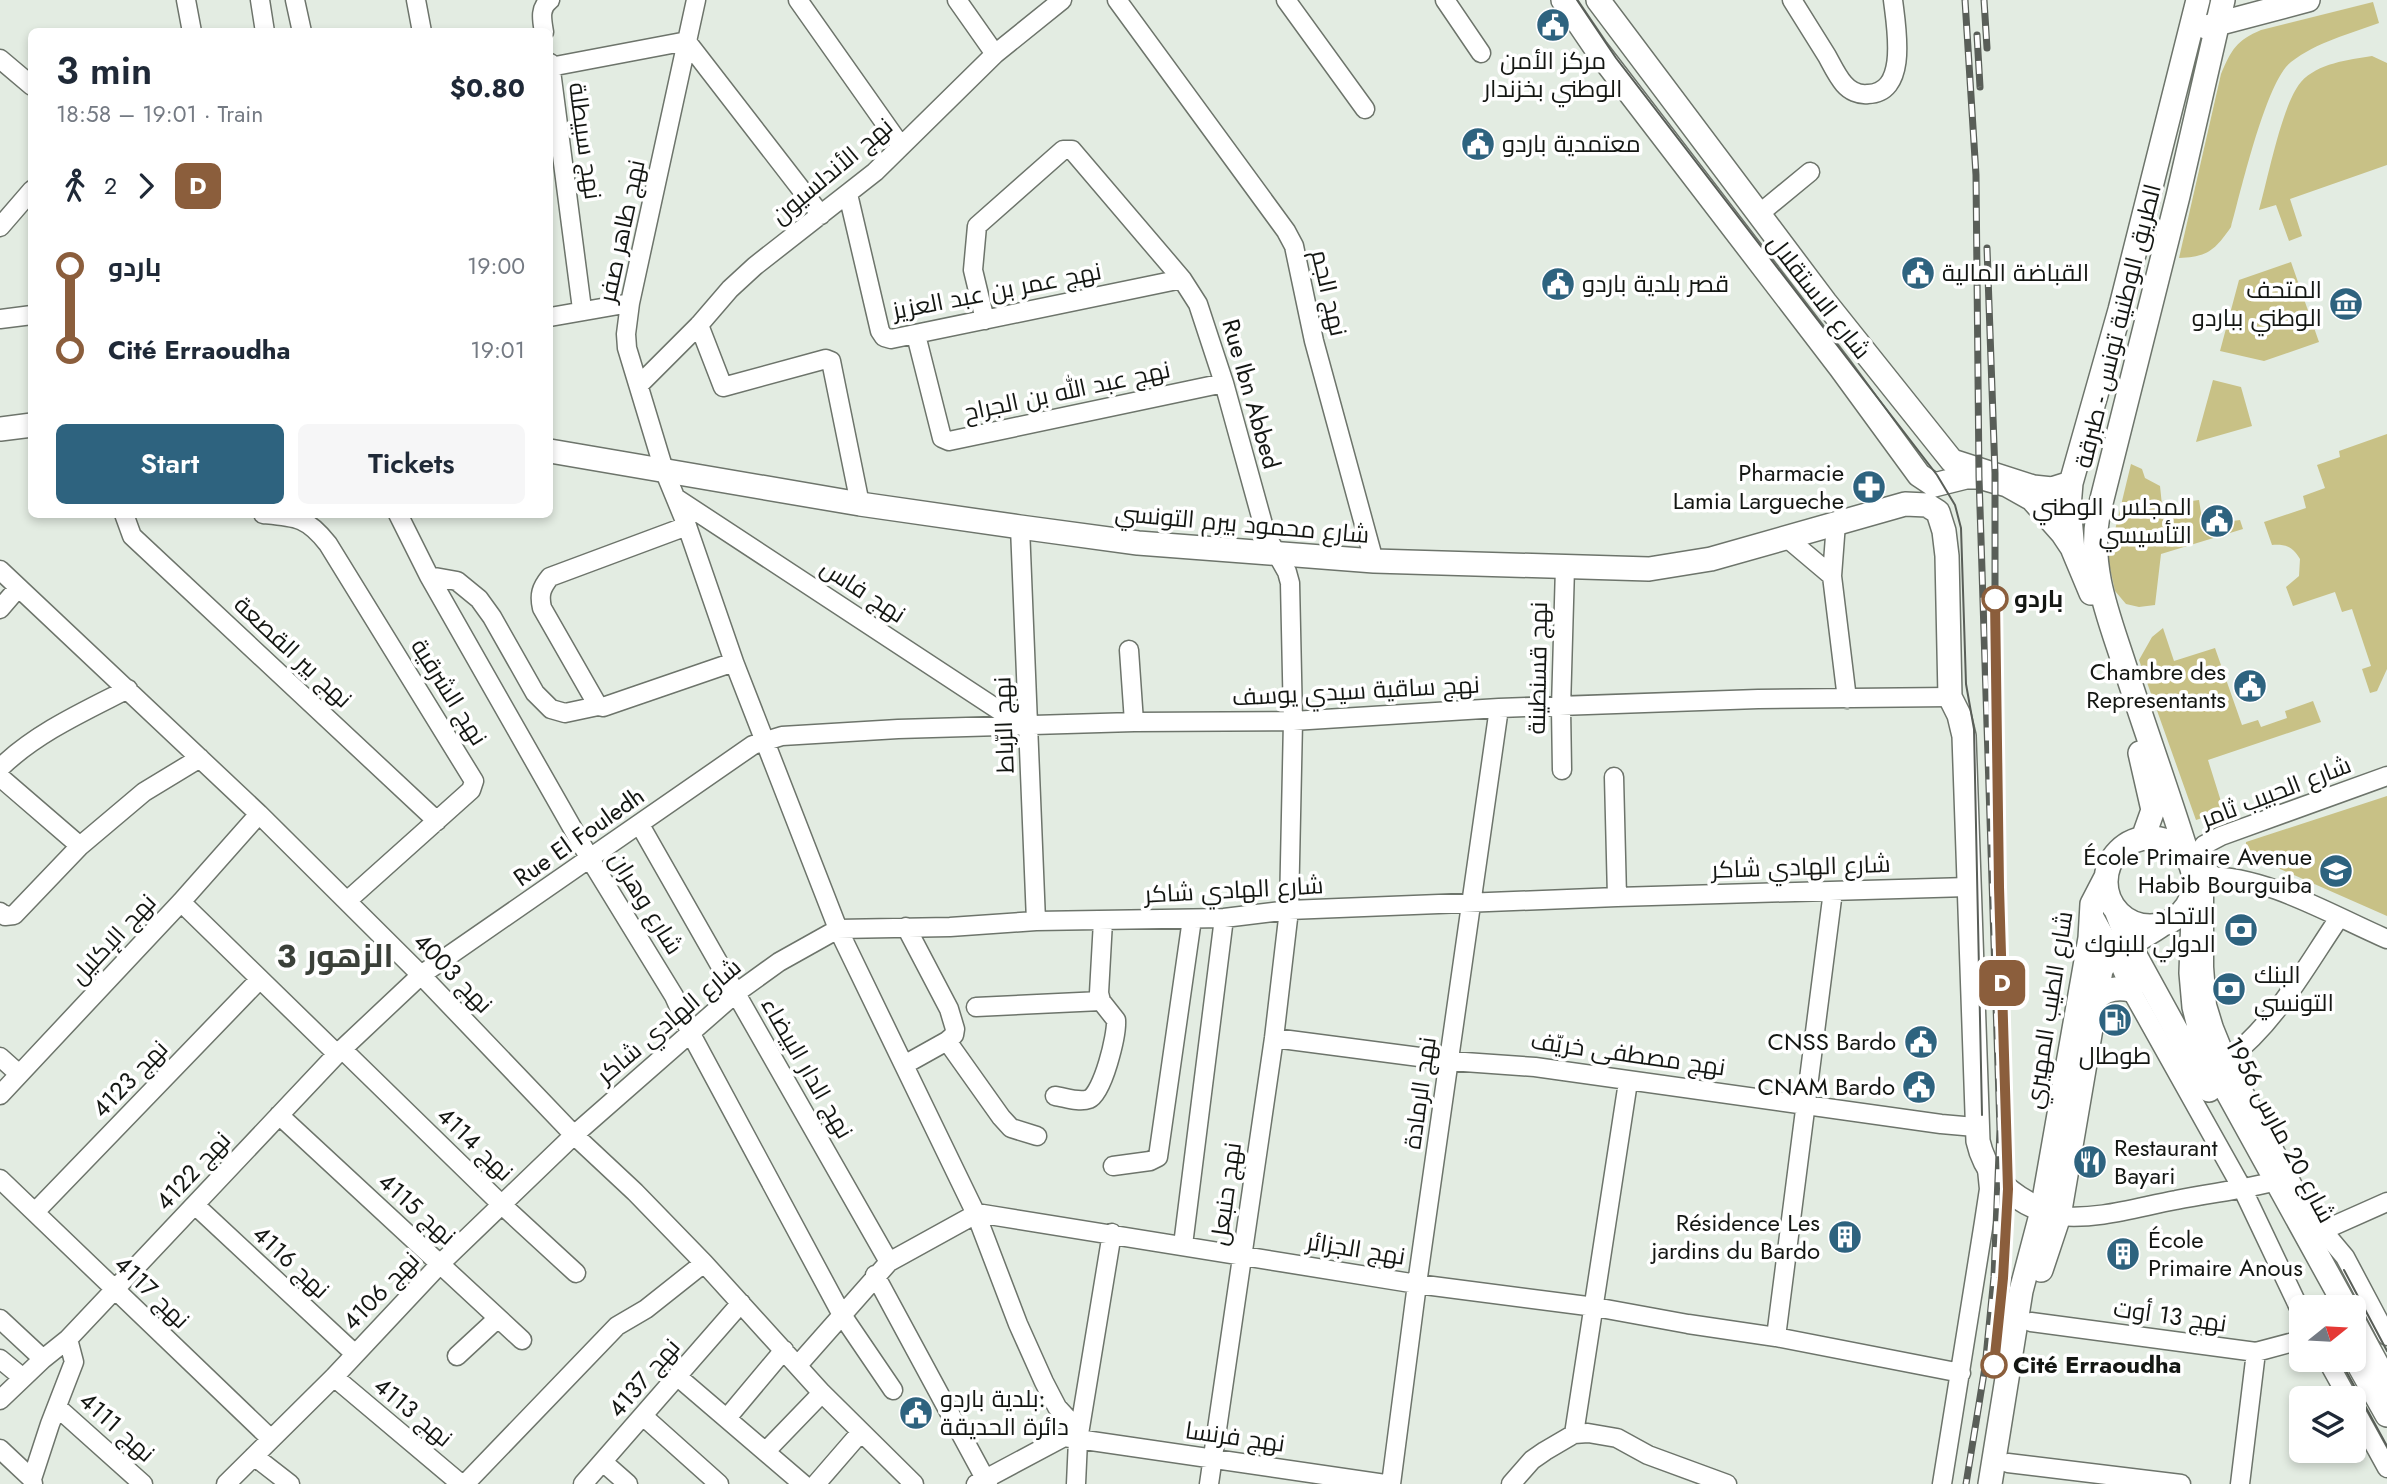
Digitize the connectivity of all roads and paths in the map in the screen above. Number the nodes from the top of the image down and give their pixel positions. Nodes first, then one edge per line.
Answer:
1 (187, 0) edge
2 (260, 0) edge
3 (295, 0) edge
4 (416, 0) edge
5 (550, 0) edge
6 (696, 0) edge
7 (798, 0) edge
8 (957, 0) edge
9 (1062, 0) edge
10 (1117, 0) edge
11 (1286, 0) edge
12 (1445, 0) edge
13 (1563, 0) edge
14 (1792, 0) edge
15 (1893, 0) edge
16 (2252, 0) edge
17 (2308, 0) edge
18 (1607, 3) edge
19 (2196, 11) edge
20 (2221, 11) edge
21 (191, 28) edge
22 (264, 28) edge
23 (301, 28) edge
24 (421, 28) edge
25 (543, 28) edge
26 (688, 43) junction
27 (1481, 53) dead end
28 (995, 54) junction
29 (2, 64) edge
30 (553, 64) edge
31 (28, 83) edge
32 (553, 88) edge
33 (1365, 109) dead end
34 (901, 146) junction
35 (1811, 172) dead end
36 (2150, 188) junction
37 (848, 194) junction
38 (28, 195) edge
39 (2178, 196) junction
40 (1759, 214) junction
41 (821, 215) junction
42 (0, 227) edge
43 (1182, 279) junction
44 (630, 303) junction
45 (582, 309) junction
46 (2120, 310) junction
47 (28, 316) edge
48 (553, 316) edge
49 (2148, 318) junction
50 (0, 319) edge
51 (985, 320) junction
52 (699, 325) junction
53 (916, 335) junction
54 (1224, 383) junction
55 (639, 385) junction
56 (28, 426) edge
57 (2088, 426) junction
58 (0, 429) edge
59 (2118, 434) junction
60 (553, 452) edge
61 (664, 470) junction
62 (2071, 483) junction
63 (676, 498) junction
64 (860, 504) junction
65 (125, 518) edge
66 (300, 518) edge
67 (400, 518) edge
68 (1836, 523) junction
69 (687, 526) junction
70 (1020, 527) junction
71 (1787, 538) junction
72 (2073, 550) junction
73 (1276, 553) junction
74 (1374, 561) junction
75 (1565, 567) junction
76 (0, 570) edge
77 (429, 576) junction
78 (1832, 576) junction
79 (18, 588) junction
80 (0, 608) edge
81 (1129, 650) dead end
82 (734, 662) junction
83 (128, 689) junction
84 (1950, 697) junction
85 (1847, 699) junction
86 (598, 706) junction
87 (1500, 708) junction
88 (1561, 708) junction
89 (1293, 721) junction
90 (1135, 722) junction
91 (1025, 726) junction
92 (765, 740) junction
93 (200, 758) junction
94 (0, 768) edge
95 (1562, 770) dead end
96 (0, 776) edge
97 (2387, 776) edge
98 (1614, 777) dead end
99 (259, 814) junction
100 (437, 821) junction
101 (640, 825) junction
102 (2143, 838) junction
103 (80, 846) junction
104 (590, 859) junction
105 (2198, 875) junction
106 (2106, 877) junction
107 (1968, 887) junction
108 (1833, 891) junction
109 (1617, 897) junction
110 (346, 901) junction
111 (181, 902) junction
112 (1473, 903) junction
113 (2092, 908) junction
114 (1289, 910) junction
115 (2116, 910) junction
116 (0, 912) edge
117 (1224, 918) junction
118 (2339, 918) junction
119 (1192, 919) junction
120 (1036, 921) junction
121 (1103, 921) junction
122 (2163, 924) junction
123 (906, 927) junction
124 (838, 929) junction
125 (2387, 939) edge
126 (2123, 950) junction
127 (421, 975) junction
128 (260, 979) junction
129 (2132, 990) junction
130 (736, 993) junction
131 (2095, 1000) junction
132 (1101, 1002) junction
133 (976, 1007) dead end
134 (691, 1034) junction
135 (1274, 1038) junction
136 (947, 1041) junction
137 (340, 1052) junction
138 (0, 1057) edge
139 (2227, 1060) junction
140 (1450, 1061) junction
141 (904, 1065) junction
142 (19, 1074) junction
143 (1628, 1082) junction
144 (0, 1095) edge
145 (1055, 1096) dead end
146 (1805, 1104) junction
147 (279, 1115) junction
148 (1975, 1127) junction
149 (574, 1135) junction
150 (1037, 1136) dead end
151 (1113, 1166) dead end
152 (1987, 1168) junction
153 (0, 1179) edge
154 (2258, 1181) junction
155 (2387, 1202) edge
156 (501, 1204) junction
157 (195, 1205) junction
158 (36, 1212) junction
159 (2050, 1213) junction
160 (976, 1214) junction
161 (2324, 1230) junction
162 (1112, 1233) junction
163 (1183, 1245) junction
164 (1242, 1255) junction
165 (890, 1262) junction
166 (704, 1263) junction
167 (441, 1264) junction
168 (576, 1273) dead end
169 (875, 1275) junction
170 (1417, 1284) junction
171 (115, 1291) junction
172 (2295, 1295) edge
173 (2321, 1295) edge
174 (2338, 1295) edge
175 (741, 1303) junction
176 (1595, 1307) junction
177 (842, 1315) junction
178 (498, 1318) junction
179 (0, 1319) edge
180 (2031, 1322) junction
181 (2387, 1336) edge
182 (1776, 1337) junction
183 (68, 1339) junction
184 (522, 1340) dead end
185 (2289, 1343) edge
186 (2366, 1344) edge
187 (784, 1350) junction
188 (2256, 1352) junction
189 (355, 1354) junction
190 (457, 1356) dead end
191 (0, 1359) edge
192 (43, 1359) junction
193 (798, 1365) junction
194 (2363, 1372) edge
195 (1961, 1373) junction
196 (334, 1377) junction
197 (678, 1377) junction
198 (23, 1378) junction
199 (2387, 1383) edge
200 (893, 1390) dead end
201 (822, 1393) junction
202 (0, 1400) edge
203 (57, 1407) junction
204 (2387, 1415) edge
205 (643, 1416) junction
206 (727, 1418) junction
207 (2366, 1430) edge
208 (861, 1432) junction
209 (1574, 1434) junction
210 (1078, 1435) junction
211 (271, 1438) junction
212 (0, 1449) edge
213 (766, 1451) junction
214 (254, 1456) junction
215 (1213, 1458) junction
216 (603, 1462) junction
217 (2387, 1468) edge
218 (2006, 1473) edge
219 (32, 1482) edge
220 (714, 1482) edge
221 (983, 1482) edge
222 (143, 1484) edge
223 (226, 1484) edge
224 (290, 1484) edge
225 (463, 1484) edge
226 (583, 1484) edge
227 (628, 1484) edge
228 (803, 1484) edge
229 (816, 1484) edge
230 (914, 1484) edge
231 (1076, 1484) edge
232 (1209, 1484) edge
233 (1385, 1484) edge
234 (1391, 1484) edge
235 (1511, 1484) edge
236 (1727, 1484) edge
237 (1942, 1484) edge
238 (1990, 1484) edge
239 (2180, 1484) edge
240 (2240, 1484) edge

1 - 21 street
2 - 22 street
3 - 23 street
4 - 24 street
5 - 25 street
6 - 26 street, نهج طاهر صفر
7 - 34 street
8 - 28 street
9 - 28 street, نهج الأندلسيون
10 - 74 street, نهج الجم
11 - 33 street
12 - 27 street
13 - 72 main road, شارع الاستقلال
14 - 15 street
16 - 20 main road
17 - 20 main road
18 - 40 main road, شارع الاستقلال
19 - 20 main road
19 - 36 main road, الطريق الوطنية تونس - طبرقة
20 - 39 main road, الطريق الوطنية تونس - طبرقة
26 - 30 street
26 - 41 street
26 - 44 street, نهج طاهر صفر
28 - 34 street, نهج الأندلسيون
29 - 31 street
32 - 45 street, نهج سبيطلة
34 - 37 street, نهج الأندلسيون
35 - 40 street
36 - 39 main road
36 - 46 main road, الطريق الوطنية تونس - طبرقة
37 - 41 street, نهج الأندلسيون
37 - 53 street, نهج عمر بن عبد العزيز
38 - 42 street
39 - 49 main road, الطريق الوطنية تونس - طبرقة
40 - 62 main road, شارع الاستقلال
41 - 52 street, نهج الأندلسيون
43 - 51 street, نهج عمر بن عبد العزيز
43 - 51 street, Rue Ibn Abbed
43 - 54 street, Rue Ibn Abbed
44 - 45 street
44 - 55 street, نهج طاهر صفر
45 - 48 street
46 - 49 main road
46 - 57 main road, الطريق الوطنية تونس - طبرقة
47 - 50 street
49 - 59 main road, الطريق الوطنية تونس - طبرقة
51 - 53 street, نهج عمر بن عبد العزيز
52 - 55 street, نهج الأندلسيون
52 - 64 street
53 - 54 street, نهج عبد الله بن الجراح
54 - 73 street, Rue Ibn Abbed
55 - 61 street, نهج طاهر صفر
56 - 58 main road
57 - 59 main road
57 - 62 main road, الطريق الوطنية تونس - طبرقة
59 - 105 main road, الطريق الوطنية تونس - طبرقة
60 - 61 main road, شارع محمود بيرم التونسي
61 - 63 street, نهج طاهر صفر
61 - 64 main road, شارع محمود بيرم التونسي
62 - 72 main road, الطريق الوطنية تونس - طبرقة
63 - 69 street, نهج طاهر صفر
63 - 91 street, نهج فاس
64 - 70 main road, شارع محمود بيرم التونسي
65 - 100 street, نهج بير القصعة
66 - 100 street, نهج الشرقية
67 - 77 street, شارع وهران
68 - 71 main road, شارع محمود بيرم التونسي
68 - 78 street
68 - 84 main road, شارع محمود بيرم التونسي
69 - 82 street, نهج طاهر صفر
69 - 86 street
70 - 73 main road, شارع محمود بيرم التونسي
70 - 91 street, نهج الرّباط
71 - 75 main road, شارع محمود بيرم التونسي
71 - 78 street
72 - 102 main road, الطريق الوطنية تونس - طبرقة
73 - 74 main road, شارع محمود بيرم التونسي
73 - 89 street, Rue Ibn Abbed
74 - 75 main road, شارع محمود بيرم التونسي
75 - 88 street, نهج قسنطينة
76 - 79 street, نهج 4003
77 - 86 street
77 - 104 street, شارع وهران
78 - 85 street
79 - 80 street
79 - 83 street, نهج 4003
81 - 90 street
82 - 86 street
82 - 92 street, نهج طاهر صفر
83 - 93 street, نهج 4003
83 - 94 street
84 - 85 street, نهج ساقية سيدي يوسف
84 - 107 main road
85 - 88 street, نهج ساقية سيدي يوسف
87 - 88 street, نهج ساقية سيدي يوسف
87 - 89 street, نهج ساقية سيدي يوسف
87 - 112 street, نهج الرمادة
88 - 95 street, نهج قسنطينة
89 - 90 street, نهج ساقية سيدي يوسف
89 - 114 street, Rue Ibn Abbed
90 - 91 street, نهج ساقية سيدي يوسف
91 - 92 street, نهج ساقية سيدي يوسف
91 - 120 street, نهج الرّباط
92 - 101 street, Rue El Fouledh
92 - 124 street, نهج طاهر صفر
93 - 99 street, نهج 4003
93 - 103 street
96 - 103 street
97 - 105 street, شارع الحبيب ثامر
98 - 109 street
99 - 110 street, نهج 4003
99 - 111 street, نهج الإكليل
100 - 110 street, نهج الشرقية
101 - 104 street, Rue El Fouledh
101 - 130 street, نهج الدار البيضاء
102 - 105 main road
102 - 106 main road
103 - 116 street
104 - 127 street, Rue El Fouledh
104 - 134 street, شارع وهران
105 - 118 street
105 - 122 main road
105 - 139 street, شارع 20 مارس 1956
105 - 154 main road, شارع 20 مارس 1956
106 - 113 main road, شارع الطيب المهيري
106 - 115 main road
107 - 108 street, شارع الهادي شاكر
107 - 148 main road
108 - 109 street, شارع الهادي شاكر
108 - 146 street
109 - 112 street, شارع الهادي شاكر
110 - 127 street, نهج 4003
111 - 128 street, نهج 4114
111 - 142 street, نهج الإكليل
112 - 114 street, شارع الهادي شاكر
112 - 140 street, نهج الرمادة
113 - 126 street
113 - 159 main road, شارع الطيب المهيري
114 - 117 street, شارع الهادي شاكر
114 - 135 street, نهج حنبعل
115 - 122 main road
115 - 126 main road, شارع 20 مارس 1956
117 - 119 street, شارع الهادي شاكر
117 - 163 street
118 - 125 street
118 - 139 street
119 - 121 street, شارع الهادي شاكر
119 - 151 street
120 - 121 street, شارع الهادي شاكر
120 - 123 street, شارع الهادي شاكر
121 - 132 street
122 - 126 main road, شارع الطيب المهيري
123 - 124 street, شارع الهادي شاكر
123 - 136 street
124 - 130 street, شارع الهادي شاكر
124 - 141 street, نهج طاهر صفر
126 - 129 street, شارع 20 مارس 1956
126 - 131 main road, شارع الطيب المهيري
126 - 154 main road, شارع 20 مارس 1956
127 - 137 street, نهج 4122
127 - 149 street, نهج 4003
128 - 137 street, نهج 4114
128 - 158 street, نهج 4123
129 - 131 main road
129 - 154 street, شارع 20 مارس 1956
130 - 134 street, شارع الهادي شاكر
130 - 165 street, نهج الدار البيضاء
131 - 159 main road, شارع الطيب المهيري
132 - 133 street
132 - 145 street
134 - 149 street, شارع الهادي شاكر
134 - 177 street, شارع وهران
135 - 140 street, نهج مصطفى خريّف
135 - 164 street, نهج حنبعل
136 - 141 street
136 - 150 street
137 - 147 street, نهج 4122
137 - 156 street, نهج 4114
138 - 142 street
139 - 161 street, شارع 20 مارس 1956
140 - 143 street, نهج مصطفى خريّف
140 - 170 street, نهج الرمادة
141 - 160 street, نهج طاهر صفر
142 - 144 street, نهج الإكليل
143 - 146 street, نهج مصطفى خريّف
143 - 176 street
146 - 148 street, نهج مصطفى خريّف
146 - 182 street
147 - 157 street, نهج 4122
147 - 167 street, نهج 4115
148 - 152 main road
149 - 156 street, نهج 4106
149 - 166 street, نهج 4003
152 - 159 main road
152 - 195 street
153 - 158 street, نهج 4117
154 - 159 street
154 - 172 street, شارع 20 مارس 1956
154 - 173 main road, شارع 20 مارس 1956
154 - 174 main road, شارع 20 مارس 1956
155 - 161 street
156 - 167 street, نهج 4106
156 - 168 street, نهج 4114
157 - 171 street, نهج 4122
157 - 189 street, نهج 4116
158 - 171 street, نهج 4117
159 - 180 main road, شارع الطيب المهيري
159 - 238 main road, شارع الطيب المهيري
160 - 162 street, نهج الجزائر
160 - 165 street
160 - 210 street, نهج طاهر صفر
161 - 181 street, شارع 20 مارس 1956
162 - 163 street, نهج الجزائر
162 - 210 street
163 - 164 street, نهج الجزائر
164 - 170 street, نهج الجزائر
164 - 215 street, نهج حنبعل
165 - 169 street
166 - 175 street, نهج 4003
166 - 225 street
167 - 178 street, نهج 4115
167 - 189 street, نهج 4106
169 - 177 street
169 - 221 street
170 - 176 street, نهج الجزائر
170 - 234 street, نهج الرمادة
171 - 183 street, نهج 4122
171 - 211 street, نهج 4117
175 - 187 street, نهج 4003
175 - 197 street, نهج 4137
176 - 182 street, نهج الجزائر
176 - 209 street
177 - 193 street
177 - 200 street, شارع وهران
178 - 184 street, نهج 4115
178 - 190 street
179 - 192 street
180 - 188 street, نهج 13 أوت
180 - 218 main road, شارع الطيب المهيري
182 - 195 street, نهج الجزائر
183 - 192 street, نهج 4122
183 - 203 street
185 - 188 street, نهج 13 أوت
186 - 199 main road
187 - 193 street, نهج 4003
187 - 206 street
188 - 240 street
189 - 196 street, نهج 4106
191 - 198 street
192 - 198 street, نهج 4122
193 - 201 street, نهج 4003
194 - 204 main road
195 - 237 street
196 - 211 street, نهج 4106
196 - 225 street, نهج 4113
197 - 205 street, نهج 4137
197 - 206 street
198 - 202 street, نهج 4122
201 - 208 street, نهج 4003
201 - 213 street
203 - 219 street
203 - 222 street, نهج 4111
205 - 216 street, نهج 4137
205 - 220 street
206 - 213 street
207 - 217 street
208 - 229 street
208 - 230 street, نهج 4003
209 - 235 street
209 - 236 street
210 - 215 street, نهج فرنسا
210 - 221 street, نهج فرنسا
210 - 231 street
211 - 214 street, نهج 4106
212 - 219 street
213 - 228 street
214 - 223 street, نهج 4106
214 - 224 street
215 - 232 street, نهج حنبعل
215 - 233 street, نهج فرنسا
216 - 226 street, نهج 4137
216 - 227 street
218 - 239 street

